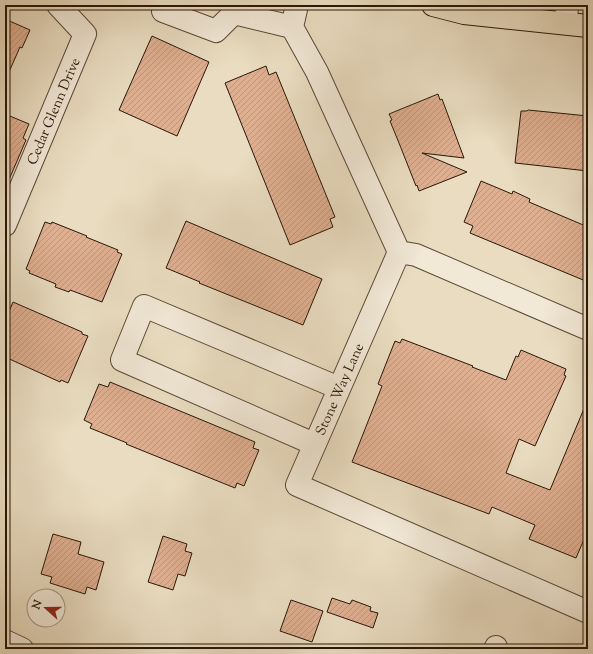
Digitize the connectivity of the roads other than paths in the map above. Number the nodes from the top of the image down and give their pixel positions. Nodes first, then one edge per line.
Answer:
1 (58, 5) edge
2 (166, 5) edge
3 (297, 5) edge
4 (432, 5) edge
5 (567, 14) edge
6 (588, 26) edge
7 (292, 27) junction
8 (5, 225) edge
9 (399, 252) junction
10 (588, 329) edge
11 (339, 388) junction
12 (314, 444) junction
13 (588, 612) edge
14 (5, 641) edge
15 (22, 649) edge

1 - 8 street, Cedar Glenn Drive
2 - 7 street
3 - 7 street
4 - 5 main road
5 - 6 main road
7 - 9 street
9 - 10 street
9 - 11 street, Stone Way Lane
11 - 12 street, Stone Way Lane
11 - 12 street
12 - 13 street, Stone Way Lane
14 - 15 street

